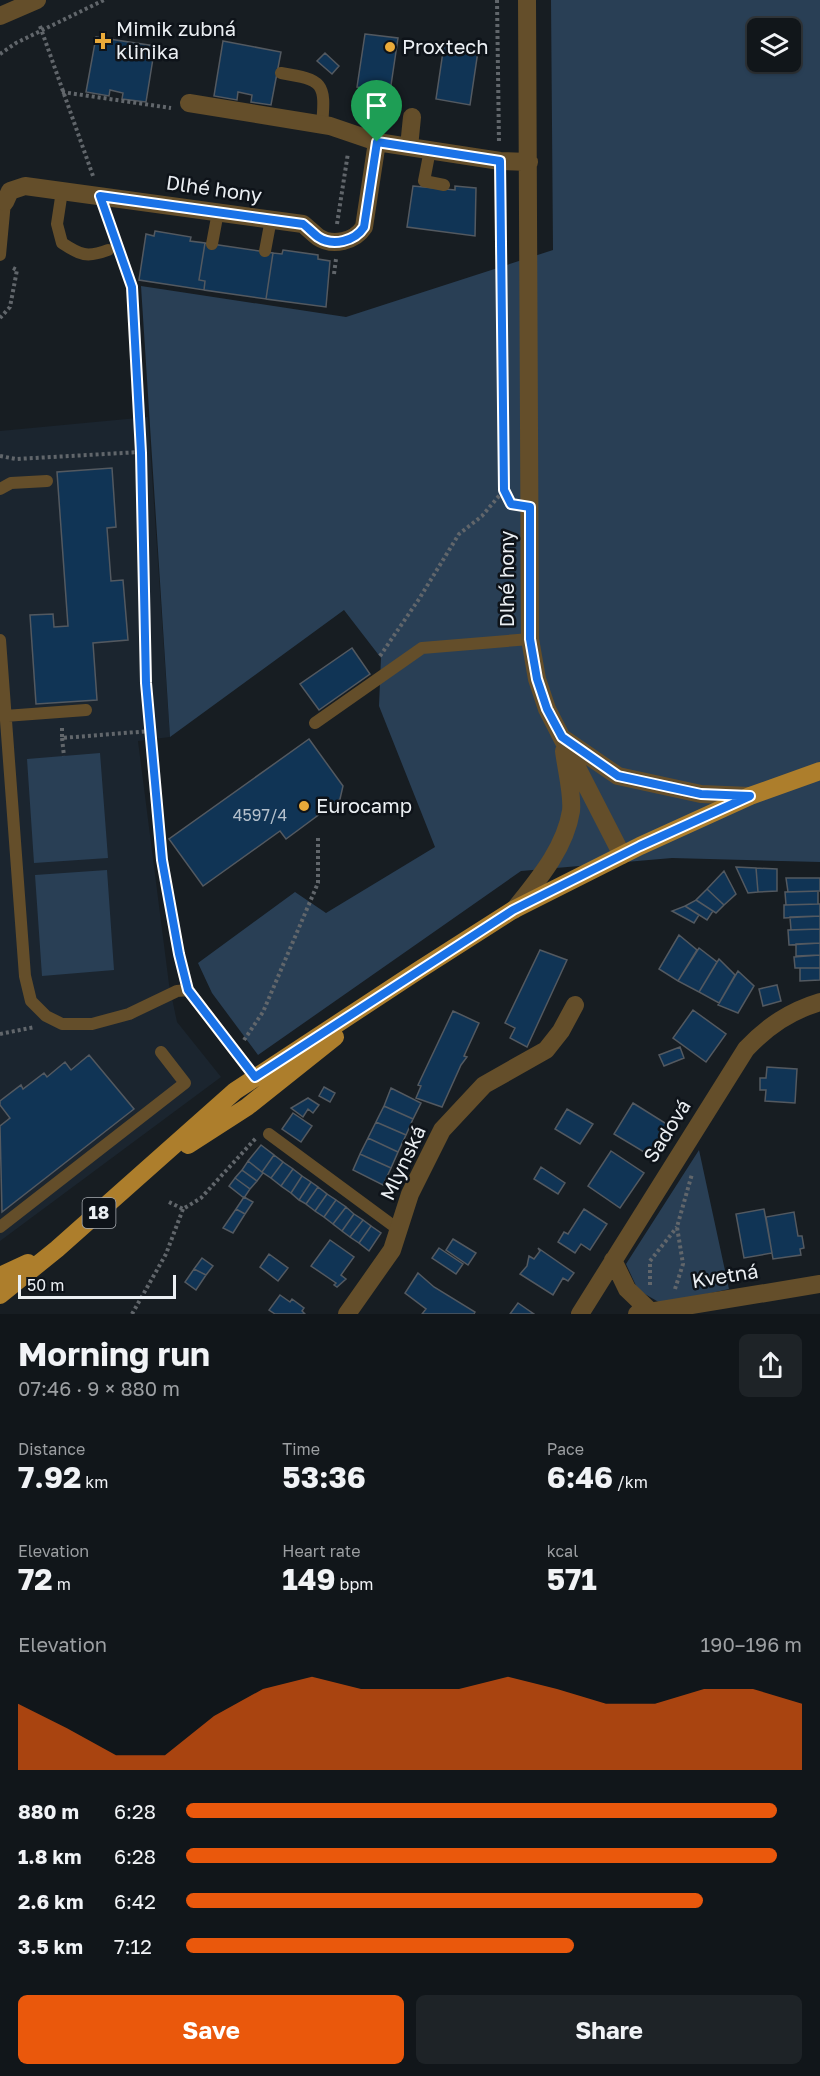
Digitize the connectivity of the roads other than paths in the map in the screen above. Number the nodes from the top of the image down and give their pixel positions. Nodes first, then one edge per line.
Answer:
1 (37, 0) edge
2 (527, 0) edge
3 (0, 16) edge
4 (281, 73) dead end
5 (189, 103) road end
6 (411, 117) dead end
7 (322, 125) junction
8 (377, 142) junction
9 (409, 147) junction
10 (430, 150) junction
11 (529, 162) junction
12 (444, 185) dead end
13 (62, 191) junction
14 (4, 202) joint
15 (218, 212) junction
16 (271, 219) junction
17 (212, 244) dead end
18 (113, 249) road end
19 (265, 251) dead end
20 (4, 260) edge
21 (48, 481) dead end
22 (0, 489) edge
23 (530, 639) junction
24 (0, 640) edge
25 (86, 710) dead end
26 (4, 716) junction
27 (315, 723) dead end
28 (562, 737) junction
29 (820, 771) edge
30 (750, 796) junction
31 (622, 855) junction
32 (513, 910) junction
33 (419, 970) junction
34 (820, 1002) edge
35 (575, 1005) dead end
36 (161, 1052) dead end
37 (255, 1077) junction
38 (269, 1134) road end
39 (140, 1176) junction
40 (0, 1227) edge
41 (399, 1230) junction
42 (57, 1249) junction
43 (613, 1260) junction
44 (0, 1276) edge
45 (820, 1284) edge
46 (0, 1295) edge
47 (654, 1311) edge
48 (347, 1314) edge
49 (580, 1314) edge

1 - 3 street
2 - 11 street, Dlhé hony
4 - 7 lane
5 - 7 street
6 - 9 street
7 - 8 street
8 - 9 street
8 - 16 street, Dlhé hony
9 - 10 street
10 - 11 street
10 - 12 lane
11 - 23 street, Dlhé hony
13 - 14 street, Dlhé hony
13 - 15 street, Dlhé hony
13 - 18 lane
14 - 20 lane
15 - 16 street, Dlhé hony
15 - 17 lane
16 - 19 lane
21 - 22 lane
23 - 27 lane
23 - 28 street, Dlhé hony
24 - 26 lane
25 - 26 lane
26 - 37 lane
28 - 30 street, Dlhé hony
28 - 31 street, Dlhé hony
28 - 32 street
29 - 30 main road, 18
30 - 31 main road, 18
31 - 32 main road, 18
32 - 33 main road, 18
33 - 37 main road, 18
33 - 39 main road, 18
34 - 43 street, Sadová
35 - 41 street, Mlynská
36 - 40 lane
37 - 39 main road, 18
38 - 41 lane
39 - 42 main road, 18
41 - 48 street, Mlynská
42 - 44 main road
42 - 46 main road, 18
43 - 47 street
43 - 49 street, Sadová
45 - 47 street, Kvetná

